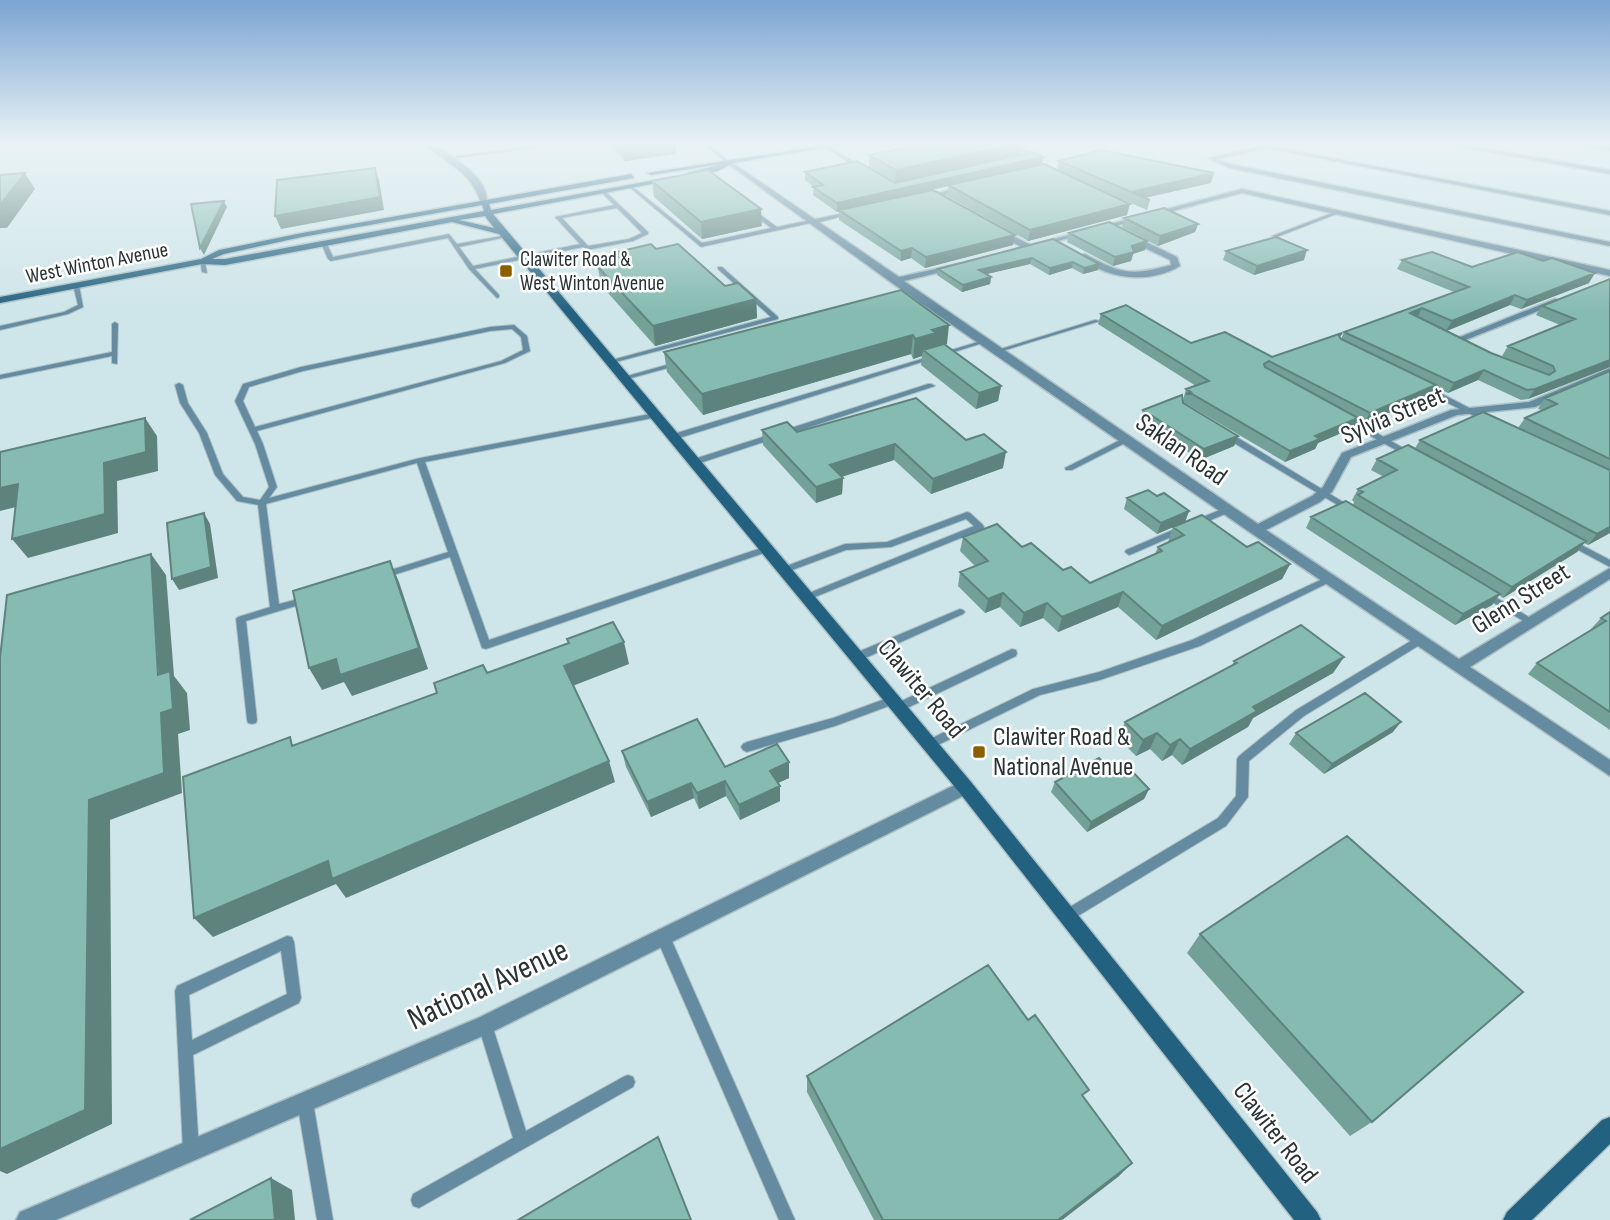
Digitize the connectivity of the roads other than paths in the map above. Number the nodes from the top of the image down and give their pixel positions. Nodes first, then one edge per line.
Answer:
1 (496, 199) edge
2 (560, 199) edge
3 (611, 199) edge
4 (647, 199) edge
5 (780, 199) edge
6 (917, 199) edge
7 (941, 199) edge
8 (1211, 199) edge
9 (1279, 199) edge
10 (1390, 199) edge
11 (1536, 199) edge
12 (484, 201) junction
13 (549, 201) junction
14 (908, 201) edge
15 (945, 201) edge
16 (743, 205) edge
17 (618, 206) junction
18 (1129, 211) edge
19 (486, 212) junction
20 (857, 212) edge
21 (1339, 212) junction
22 (1610, 213) edge
23 (845, 215) joint
24 (1142, 217) junction
25 (812, 222) junction
26 (1108, 226) junction
27 (409, 227) junction
28 (992, 227) edge
29 (776, 229) junction
30 (503, 234) junction
31 (1275, 236) edge
32 (1053, 240) junction
33 (324, 243) junction
34 (1610, 244) edge
35 (584, 245) junction
36 (456, 246) junction
37 (1064, 246) edge
38 (1028, 247) junction
39 (1016, 250) edge
40 (1075, 252) edge
41 (523, 257) junction
42 (202, 261) junction
43 (965, 263) edge
44 (471, 268) junction
45 (720, 268) dead end
46 (205, 272) dead end
47 (1608, 277) edge
48 (895, 281) junction
49 (76, 285) junction
50 (496, 296) dead end
51 (1571, 296) edge
52 (0, 300) edge
53 (1097, 321) dead end
54 (115, 324) dead end
55 (0, 328) edge
56 (1444, 336) edge
57 (1455, 341) junction
58 (983, 342) junction
59 (997, 351) junction
60 (1480, 352) edge
61 (115, 353) junction
62 (610, 362) junction
63 (115, 363) dead end
64 (680, 363) edge
65 (1610, 371) edge
66 (0, 377) edge
67 (624, 378) junction
68 (1410, 381) edge
69 (179, 385) dead end
70 (931, 386) dead end
71 (1469, 410) junction
72 (1337, 414) edge
73 (655, 415) junction
74 (1493, 422) edge
75 (252, 430) junction
76 (1220, 430) edge
77 (673, 437) junction
78 (1126, 440) junction
79 (1384, 440) junction
80 (1419, 459) edge
81 (420, 460) junction
82 (694, 462) junction
83 (1069, 468) dead end
84 (1324, 492) junction
85 (262, 503) junction
86 (1227, 510) junction
87 (1356, 512) edge
88 (1256, 530) junction
89 (1561, 537) edge
90 (767, 549) junction
91 (1129, 552) dead end
92 (454, 553) junction
93 (1610, 564) edge
94 (784, 570) junction
95 (1610, 573) edge
96 (377, 577) edge
97 (1329, 579) junction
98 (1483, 592) edge
99 (313, 597) edge
100 (807, 597) junction
101 (275, 609) junction
102 (960, 612) dead end
103 (1531, 622) junction
104 (1419, 640) junction
105 (1012, 653) dead end
106 (857, 657) junction
107 (1458, 667) junction
108 (896, 704) junction
109 (252, 720) dead end
110 (930, 744) junction
111 (747, 747) dead end
112 (1610, 769) edge
113 (965, 787) junction
114 (1068, 915) junction
115 (663, 937) junction
116 (485, 1025) junction
117 (185, 1051) junction
118 (628, 1082) dead end
119 (305, 1102) junction
120 (1610, 1128) edge
121 (522, 1141) junction
122 (191, 1151) junction
123 (419, 1200) dead end
124 (28, 1220) edge
125 (326, 1220) edge
126 (787, 1220) edge
127 (1309, 1220) edge
128 (1515, 1220) edge

1 - 12 main road, West Winton Avenue
2 - 13 main road, West Winton Avenue
3 - 17 lane
4 - 29 lane
5 - 25 street, Saklan Road
6 - 14 street
7 - 15 street
8 - 24 street
9 - 21 street
10 - 34 street
11 - 22 street
12 - 19 main road, Clawiter Road
12 - 42 main road, West Winton Avenue
13 - 19 main road, West Winton Avenue
13 - 30 main road
16 - 29 lane
17 - 35 lane
17 - 35 lane
18 - 24 street
19 - 27 main road, West Winton Avenue
19 - 30 main road, Clawiter Road
20 - 23 street
21 - 31 lane
21 - 47 street
23 - 25 lane
24 - 26 street
25 - 29 lane
25 - 48 street, Saklan Road
26 - 32 street
26 - 40 street
27 - 30 main road
27 - 33 main road, West Winton Avenue
28 - 38 street
30 - 36 lane
30 - 41 main road, Clawiter Road
32 - 37 street
32 - 38 street
33 - 36 lane
33 - 42 main road, West Winton Avenue
35 - 41 lane
36 - 44 lane
38 - 39 street
41 - 44 lane
41 - 62 main road, Clawiter Road
42 - 46 lane
42 - 49 main road, West Winton Avenue
43 - 48 street
44 - 50 lane
45 - 62 lane
48 - 58 street, Saklan Road
49 - 52 main road, West Winton Avenue
49 - 55 lane
51 - 57 street
53 - 59 lane
54 - 61 lane
56 - 57 street
57 - 60 street
58 - 59 street, Saklan Road
58 - 77 lane
59 - 78 street, Saklan Road
61 - 63 lane
61 - 66 lane
62 - 67 main road, Clawiter Road
64 - 67 lane
65 - 71 street, Sylvia Street
67 - 73 main road, Clawiter Road
68 - 71 lane
69 - 85 lane
70 - 82 lane
71 - 74 lane
71 - 79 street, Sylvia Street
72 - 79 lane
73 - 77 main road, Clawiter Road
73 - 81 lane
75 - 75 lane
75 - 85 lane
76 - 84 lane
77 - 82 main road, Clawiter Road
78 - 83 lane
78 - 86 street, Saklan Road
79 - 80 lane
79 - 84 street, Sylvia Street
81 - 85 lane
81 - 92 lane
82 - 90 main road, Clawiter Road
84 - 87 lane
84 - 88 street, Sylvia Street
85 - 101 lane
86 - 88 street, Saklan Road
86 - 91 lane
88 - 97 street, Saklan Road
89 - 93 lane
90 - 92 lane
90 - 94 main road, Clawiter Road
92 - 96 lane
94 - 100 main road, Clawiter Road
94 - 100 lane
95 - 103 street, Glenn Street
97 - 104 street, Saklan Road
97 - 110 lane
98 - 103 lane
99 - 101 lane
100 - 106 main road, Clawiter Road
101 - 109 lane
102 - 106 lane
103 - 107 street, Glenn Street
104 - 107 street, Saklan Road
104 - 114 lane
105 - 108 lane
106 - 108 main road, Clawiter Road
107 - 112 street, Saklan Road
108 - 110 main road, Clawiter Road
108 - 111 lane
110 - 113 main road, Clawiter Road
113 - 114 main road, Clawiter Road
113 - 115 street, National Avenue
114 - 127 main road, Clawiter Road
115 - 116 street, National Avenue
115 - 126 lane
116 - 119 street, National Avenue
116 - 121 lane
117 - 117 lane
117 - 122 lane
118 - 121 lane
119 - 122 street, National Avenue
119 - 125 lane
120 - 128 main road
121 - 123 lane
122 - 124 street, National Avenue

